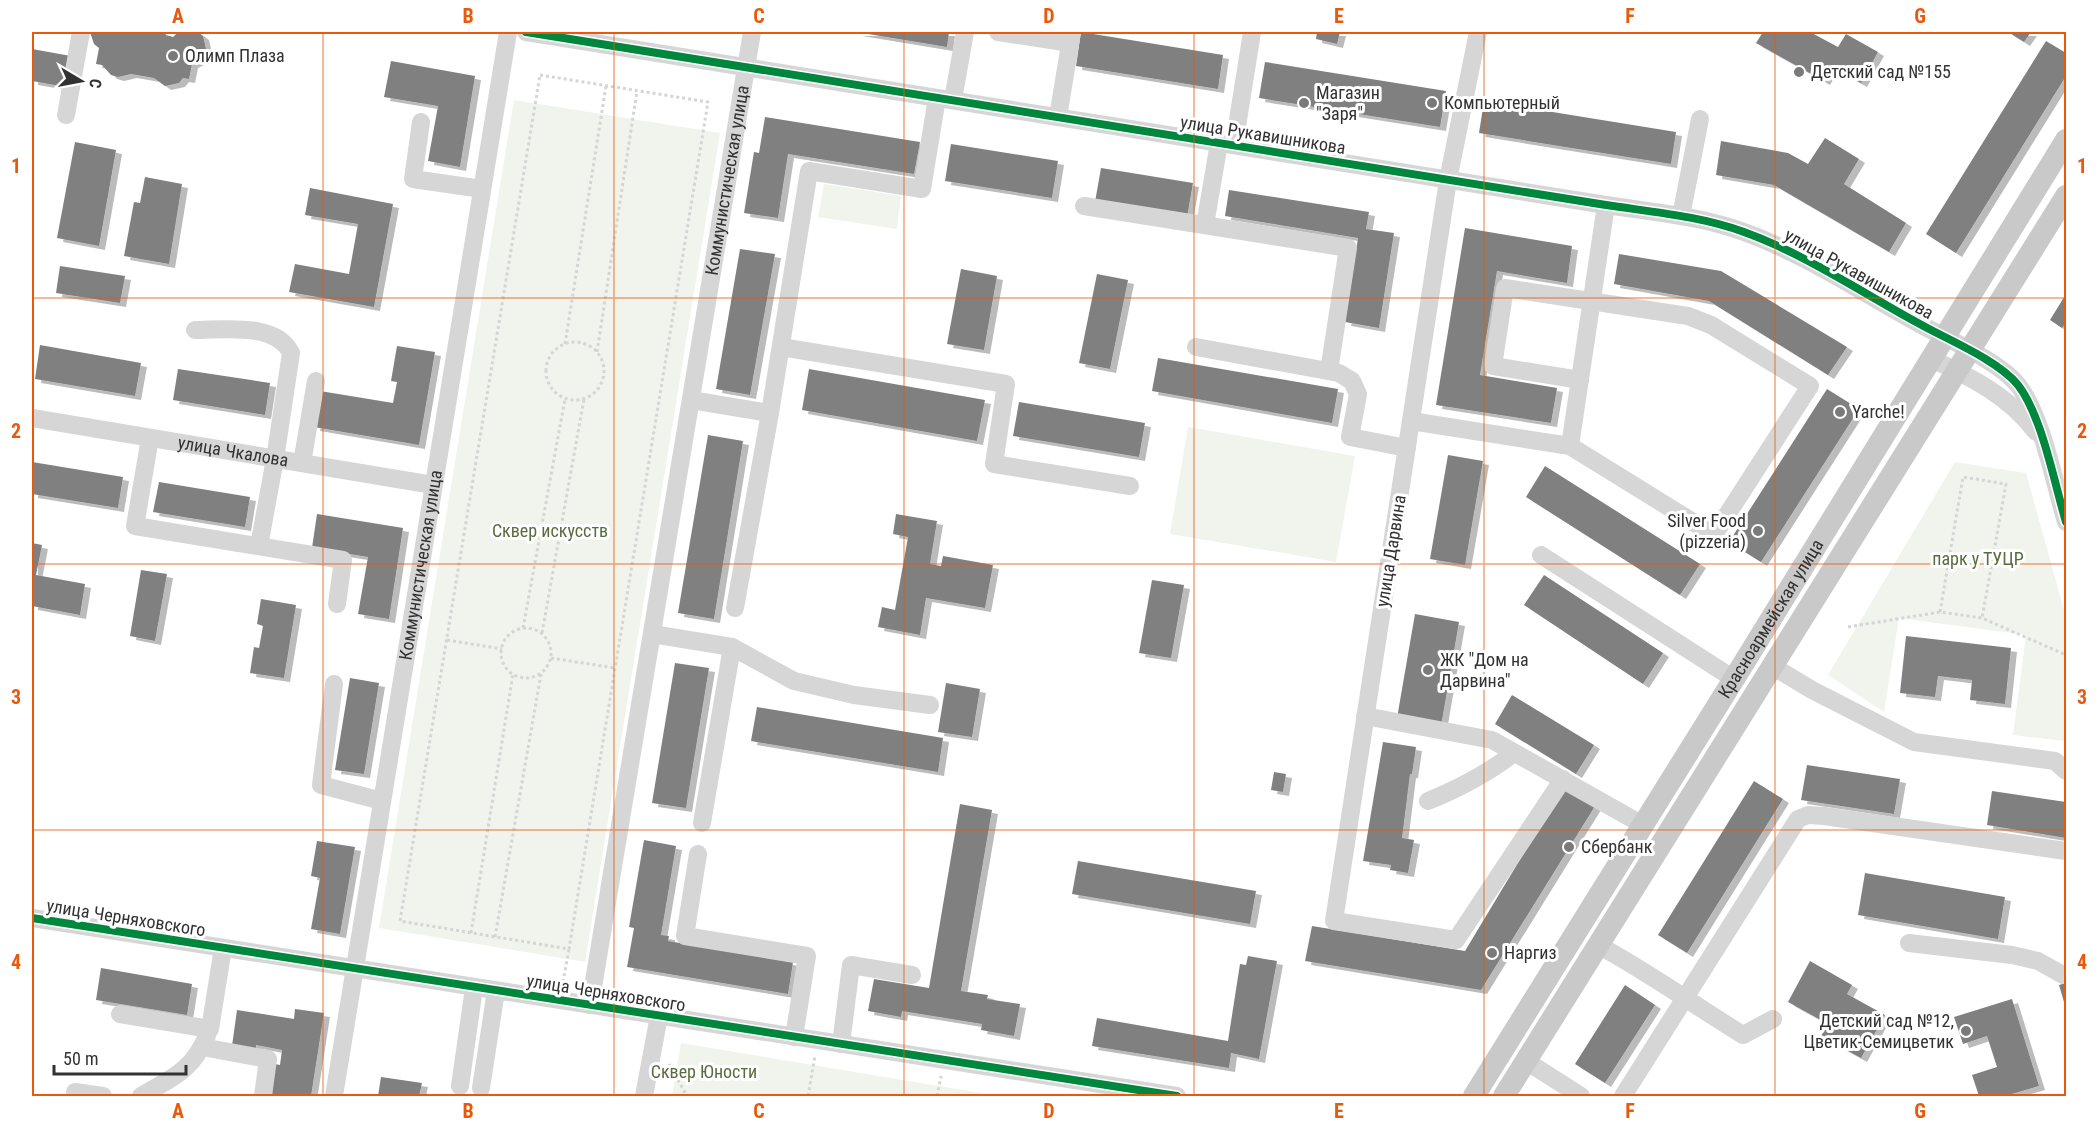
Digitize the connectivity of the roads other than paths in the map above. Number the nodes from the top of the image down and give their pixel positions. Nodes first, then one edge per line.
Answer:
1 (81, 32) edge
2 (507, 32) edge
3 (526, 32) edge
4 (752, 32) edge
5 (965, 32) edge
6 (998, 32) edge
7 (1252, 32) edge
8 (1478, 32) edge
9 (1071, 37) edge
10 (746, 67) junction
11 (945, 99) junction
12 (66, 115) dead end
13 (1058, 117) junction
14 (1700, 119) dead end
15 (421, 122) dead end
16 (2067, 140) edge
17 (1227, 144) junction
18 (1448, 180) junction
19 (482, 189) junction
20 (2067, 196) edge
21 (1606, 205) junction
22 (1084, 206) dead end
23 (1681, 216) junction
24 (1205, 225) junction
25 (1591, 302) junction
26 (195, 330) dead end
27 (1944, 337) junction
28 (781, 347) junction
29 (1196, 347) dead end
30 (1968, 350) junction
31 (1931, 359) junction
32 (1956, 370) junction
33 (1329, 371) junction
34 (1580, 380) junction
35 (316, 381) dead end
36 (690, 400) junction
37 (770, 413) junction
38 (32, 418) edge
39 (1411, 421) junction
40 (150, 438) junction
41 (2043, 440) junction
42 (1570, 446) junction
43 (1407, 448) junction
44 (275, 459) junction
45 (302, 463) junction
46 (433, 485) junction
47 (1130, 486) dead end
48 (2067, 522) edge
49 (259, 546) junction
50 (1541, 555) dead end
51 (337, 604) dead end
52 (735, 608) dead end
53 (652, 634) junction
54 (732, 647) junction
55 (1772, 666) junction
56 (1734, 679) junction
57 (334, 684) dead end
58 (930, 705) dead end
59 (1365, 716) junction
60 (1514, 753) junction
61 (2067, 771) edge
62 (1563, 779) junction
63 (382, 801) junction
64 (1428, 801) dead end
65 (702, 823) dead end
66 (1643, 825) junction
67 (2067, 850) edge
68 (698, 854) dead end
69 (32, 918) edge
70 (1909, 943) dead end
71 (1598, 945) junction
72 (223, 948) junction
73 (354, 969) junction
74 (2067, 974) edge
75 (912, 975) dead end
76 (474, 988) junction
77 (496, 991) junction
78 (1684, 999) junction
79 (590, 1005) junction
80 (120, 1014) dead end
81 (659, 1016) junction
82 (1773, 1019) dead end
83 (210, 1029) junction
84 (794, 1037) junction
85 (841, 1044) junction
86 (202, 1047) junction
87 (1526, 1061) junction
88 (460, 1086) dead end
89 (481, 1088) dead end
90 (75, 1092) dead end
91 (1137, 1093) edge
92 (103, 1096) edge
93 (141, 1096) edge
94 (262, 1096) edge
95 (334, 1096) edge
96 (644, 1096) edge
97 (1177, 1096) edge
98 (1474, 1096) edge
99 (1504, 1096) edge
100 (1581, 1096) edge
101 (1623, 1096) edge

1 - 12 street
2 - 19 street, Коммунистическая улица
3 - 10 street, улица Рукавишникова
4 - 10 street, Коммунистическая улица
5 - 11 street
6 - 9 street
7 - 17 street
8 - 18 street, улица Дарвина
9 - 13 street
10 - 11 street, улица Рукавишникова
10 - 36 street, Коммунистическая улица
11 - 13 street, улица Рукавишникова
11 - 28 street
13 - 17 street, улица Рукавишникова
14 - 23 street
15 - 19 street
16 - 27 main road, Красноармейская улица
17 - 18 street, улица Рукавишникова
17 - 24 street
18 - 21 street, улица Рукавишникова
18 - 39 street, улица Дарвина
19 - 46 street, Коммунистическая улица
20 - 30 main road, Красноармейская улица
21 - 23 street, улица Рукавишникова
21 - 25 street
22 - 24 street
23 - 27 street, улица Рукавишникова
24 - 33 street
25 - 34 street
25 - 34 street
25 - 42 street
26 - 44 street
27 - 30 street, улица Рукавишникова
27 - 31 main road, Красноармейская улица
28 - 37 street
28 - 47 street
29 - 33 street
30 - 32 main road, Красноармейская улица
30 - 41 street, улица Рукавишникова
31 - 32 street
31 - 56 main road, Красноармейская улица
32 - 41 street
32 - 55 main road, Красноармейская улица
33 - 43 street
34 - 42 street
35 - 45 street
36 - 37 street
36 - 53 street, Коммунистическая улица
37 - 52 street
38 - 40 street, улица Чкалова
39 - 42 street
39 - 43 street, улица Дарвина
40 - 44 street, улица Чкалова
40 - 49 street
41 - 48 street, улица Рукавишникова
43 - 59 street, улица Дарвина
44 - 45 street, улица Чкалова
44 - 49 street
45 - 46 street, улица Чкалова
46 - 63 street, Коммунистическая улица
49 - 51 street
50 - 56 street
53 - 54 street
53 - 79 street, Коммунистическая улица
54 - 58 street
54 - 65 street
55 - 61 street
55 - 71 main road, Красноармейская улица
56 - 66 main road, Красноармейская улица
57 - 63 street
59 - 60 street
59 - 62 street, улица Дарвина
60 - 62 street
60 - 64 street
62 - 66 street
63 - 73 street, Коммунистическая улица
66 - 98 main road, Красноармейская улица
67 - 78 street
68 - 84 street
69 - 72 street, улица Черняховского
70 - 74 street
71 - 78 street
71 - 87 main road, Красноармейская улица
72 - 73 street, улица Черняховского
72 - 83 street
73 - 76 street, улица Черняховского
73 - 95 street, Коммунистическая улица
75 - 85 street
76 - 77 street, улица Черняховского
76 - 88 street
77 - 79 street, улица Черняховского
77 - 89 street
78 - 82 street
78 - 101 street
79 - 81 street, улица Черняховского
80 - 83 street
81 - 84 street, улица Черняховского
81 - 96 street
83 - 86 street
84 - 85 street, улица Черняховского
85 - 91 street, улица Черняховского
86 - 93 street
86 - 94 street
87 - 99 main road, Красноармейская улица
87 - 100 street
90 - 92 street
91 - 97 street, улица Черняховского

